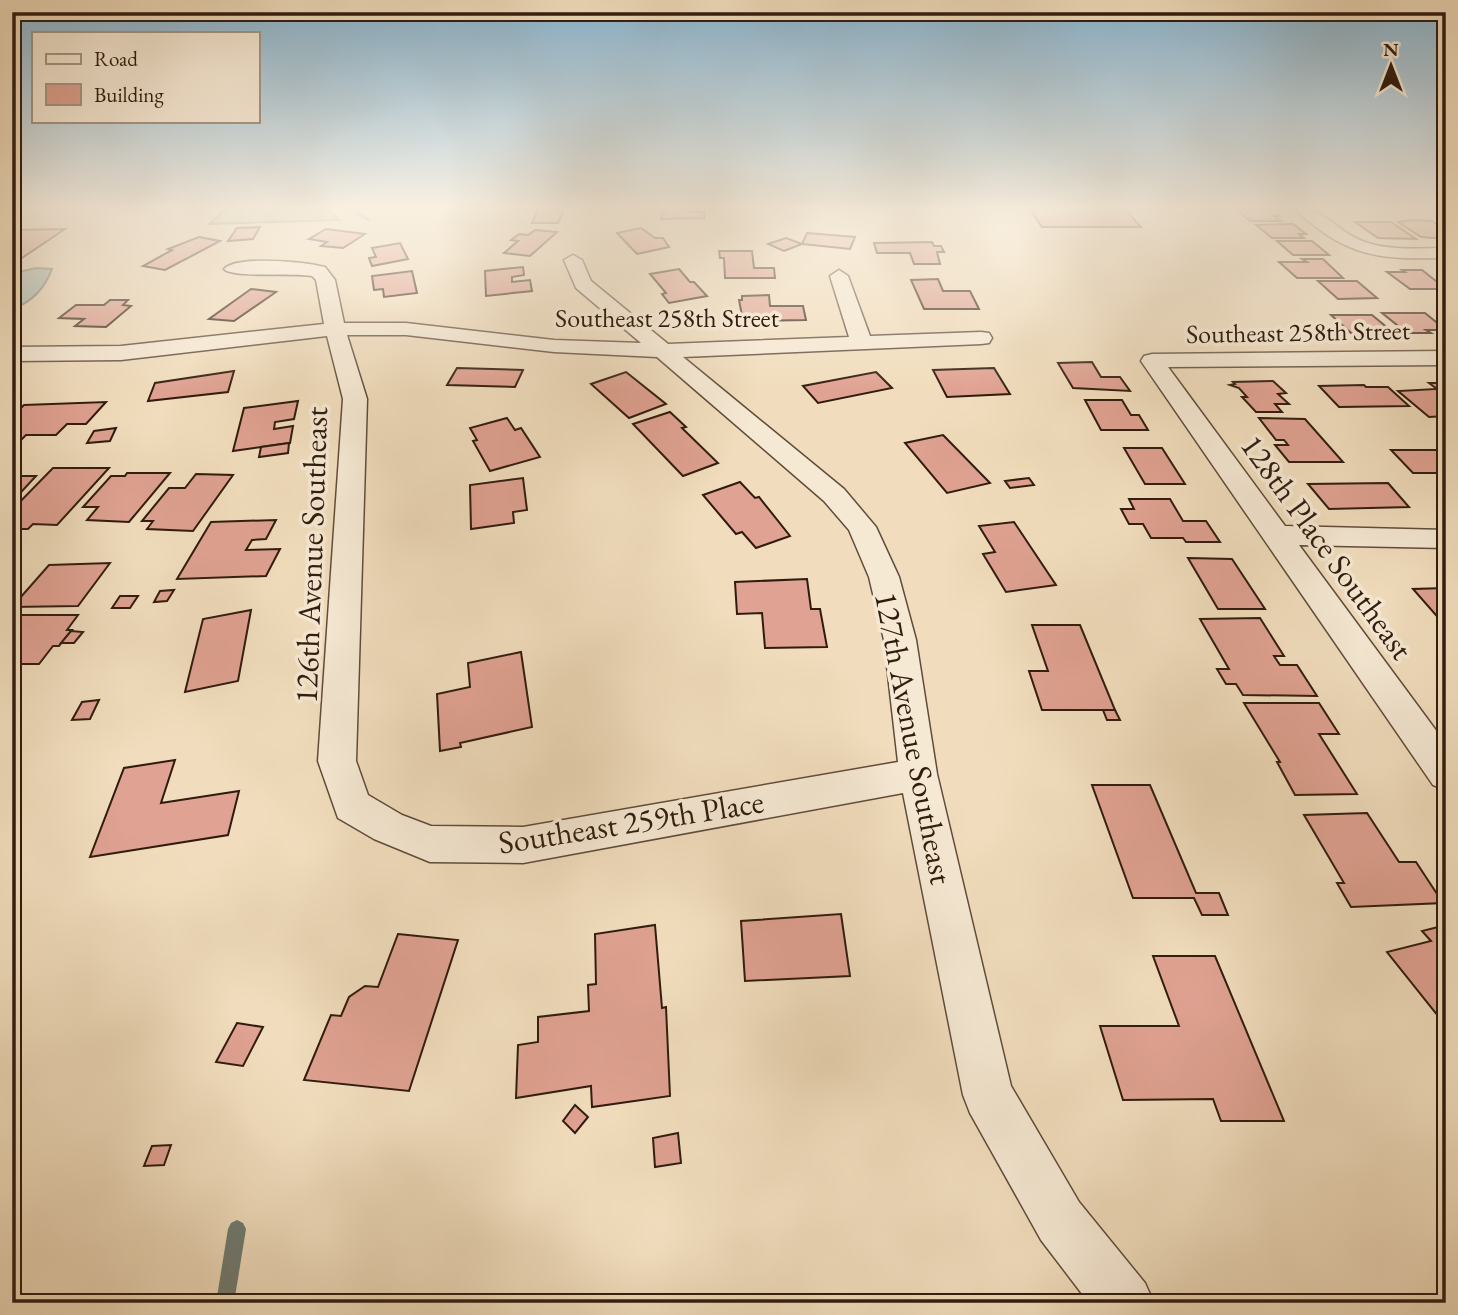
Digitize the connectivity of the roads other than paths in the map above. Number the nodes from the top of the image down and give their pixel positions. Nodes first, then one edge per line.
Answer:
1 (308, 269) edge
2 (577, 269) edge
3 (839, 276) dead end
4 (335, 328) junction
5 (981, 338) dead end
6 (862, 345) junction
7 (664, 351) junction
8 (12, 354) edge
9 (1446, 358) edge
10 (1152, 361) joint
11 (1274, 535) junction
12 (1446, 539) edge
13 (918, 774) junction
14 (1446, 774) edge
15 (352, 806) joint
16 (1125, 1303) edge

1 - 4 street, 126th Avenue Southeast
2 - 7 street, 127th Avenue Southeast
3 - 6 street
4 - 7 street, Southeast 258th Street
4 - 8 street, Southeast 258th Street
4 - 15 street, 126th Avenue Southeast
5 - 6 street, Southeast 258th Street
6 - 7 street, Southeast 258th Street
7 - 13 street, 127th Avenue Southeast
9 - 10 street, Southeast 258th Street
10 - 11 street, 128th Place Southeast
11 - 12 street
11 - 14 street, 128th Place Southeast
13 - 15 street, Southeast 259th Place
13 - 16 street, 127th Avenue Southeast

